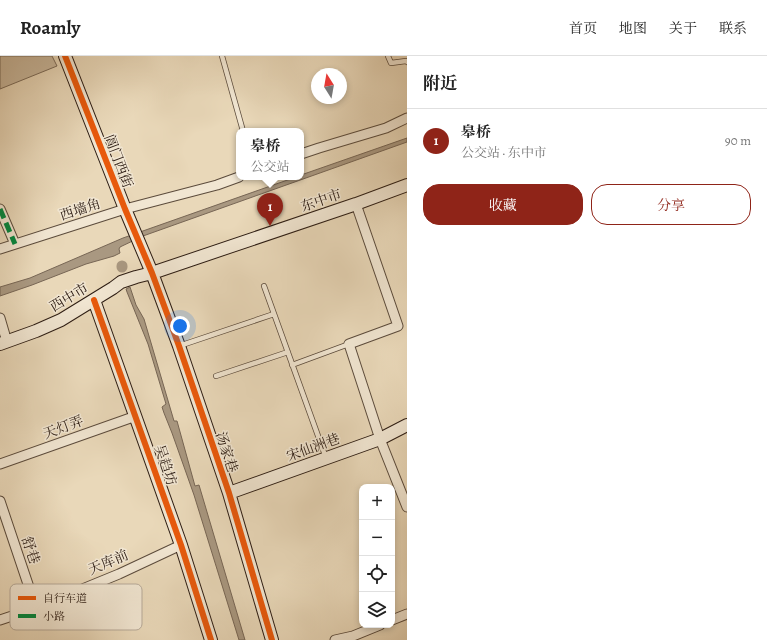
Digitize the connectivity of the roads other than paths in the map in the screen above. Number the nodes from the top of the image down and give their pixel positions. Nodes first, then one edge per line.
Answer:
1 (65, 56) edge
2 (222, 56) edge
3 (388, 56) edge
4 (407, 62) edge
5 (407, 118) edge
6 (242, 128) edge
7 (304, 153) edge
8 (236, 178) edge
9 (407, 186) edge
10 (356, 204) junction
11 (0, 209) edge
12 (125, 209) junction
13 (15, 244) junction
14 (0, 249) edge
15 (152, 273) junction
16 (264, 286) dead end
17 (94, 300) junction
18 (274, 314) junction
19 (0, 318) edge
20 (4, 343) edge
21 (349, 344) junction
22 (179, 346) junction
23 (288, 352) junction
24 (292, 365) junction
25 (216, 376) dead end
26 (136, 416) junction
27 (407, 425) edge
28 (380, 439) junction
29 (326, 458) junction
30 (0, 464) edge
31 (229, 493) junction
32 (0, 501) edge
33 (407, 507) edge
34 (181, 545) junction
35 (28, 584) edge
36 (95, 584) edge
37 (407, 614) edge
38 (10, 617) edge
39 (395, 619) edge
40 (0, 620) edge
41 (372, 628) edge
42 (211, 640) edge
43 (272, 640) edge
44 (335, 640) edge

1 - 12 street, 阊门西街
2 - 6 lane
3 - 4 lane
5 - 7 street
8 - 12 street, 西墙角
9 - 10 street, 东中市
10 - 15 street, 东中市
10 - 21 street
11 - 13 street
12 - 13 street, 西墙角
12 - 15 street, 阊门西街
13 - 14 street, 西墙角
15 - 17 street, 西中市
15 - 22 street, 汤家巷
16 - 18 lane
17 - 20 street, 西中市
17 - 26 street, 吴趋坊
18 - 22 lane
18 - 23 lane
19 - 20 street
21 - 24 lane
21 - 28 street
22 - 31 street, 汤家巷
23 - 24 lane
23 - 25 lane
24 - 29 lane
26 - 30 street, 天灯弄
26 - 34 street, 吴趋坊
27 - 28 street, 宋仙洲巷
28 - 29 street, 宋仙洲巷
28 - 33 street
29 - 31 street, 宋仙洲巷
31 - 43 street, 汤家巷
32 - 35 street, 舒巷
34 - 36 street, 天库前
34 - 42 street, 吴趋坊
37 - 39 street
38 - 40 street, 天库前
41 - 44 street

